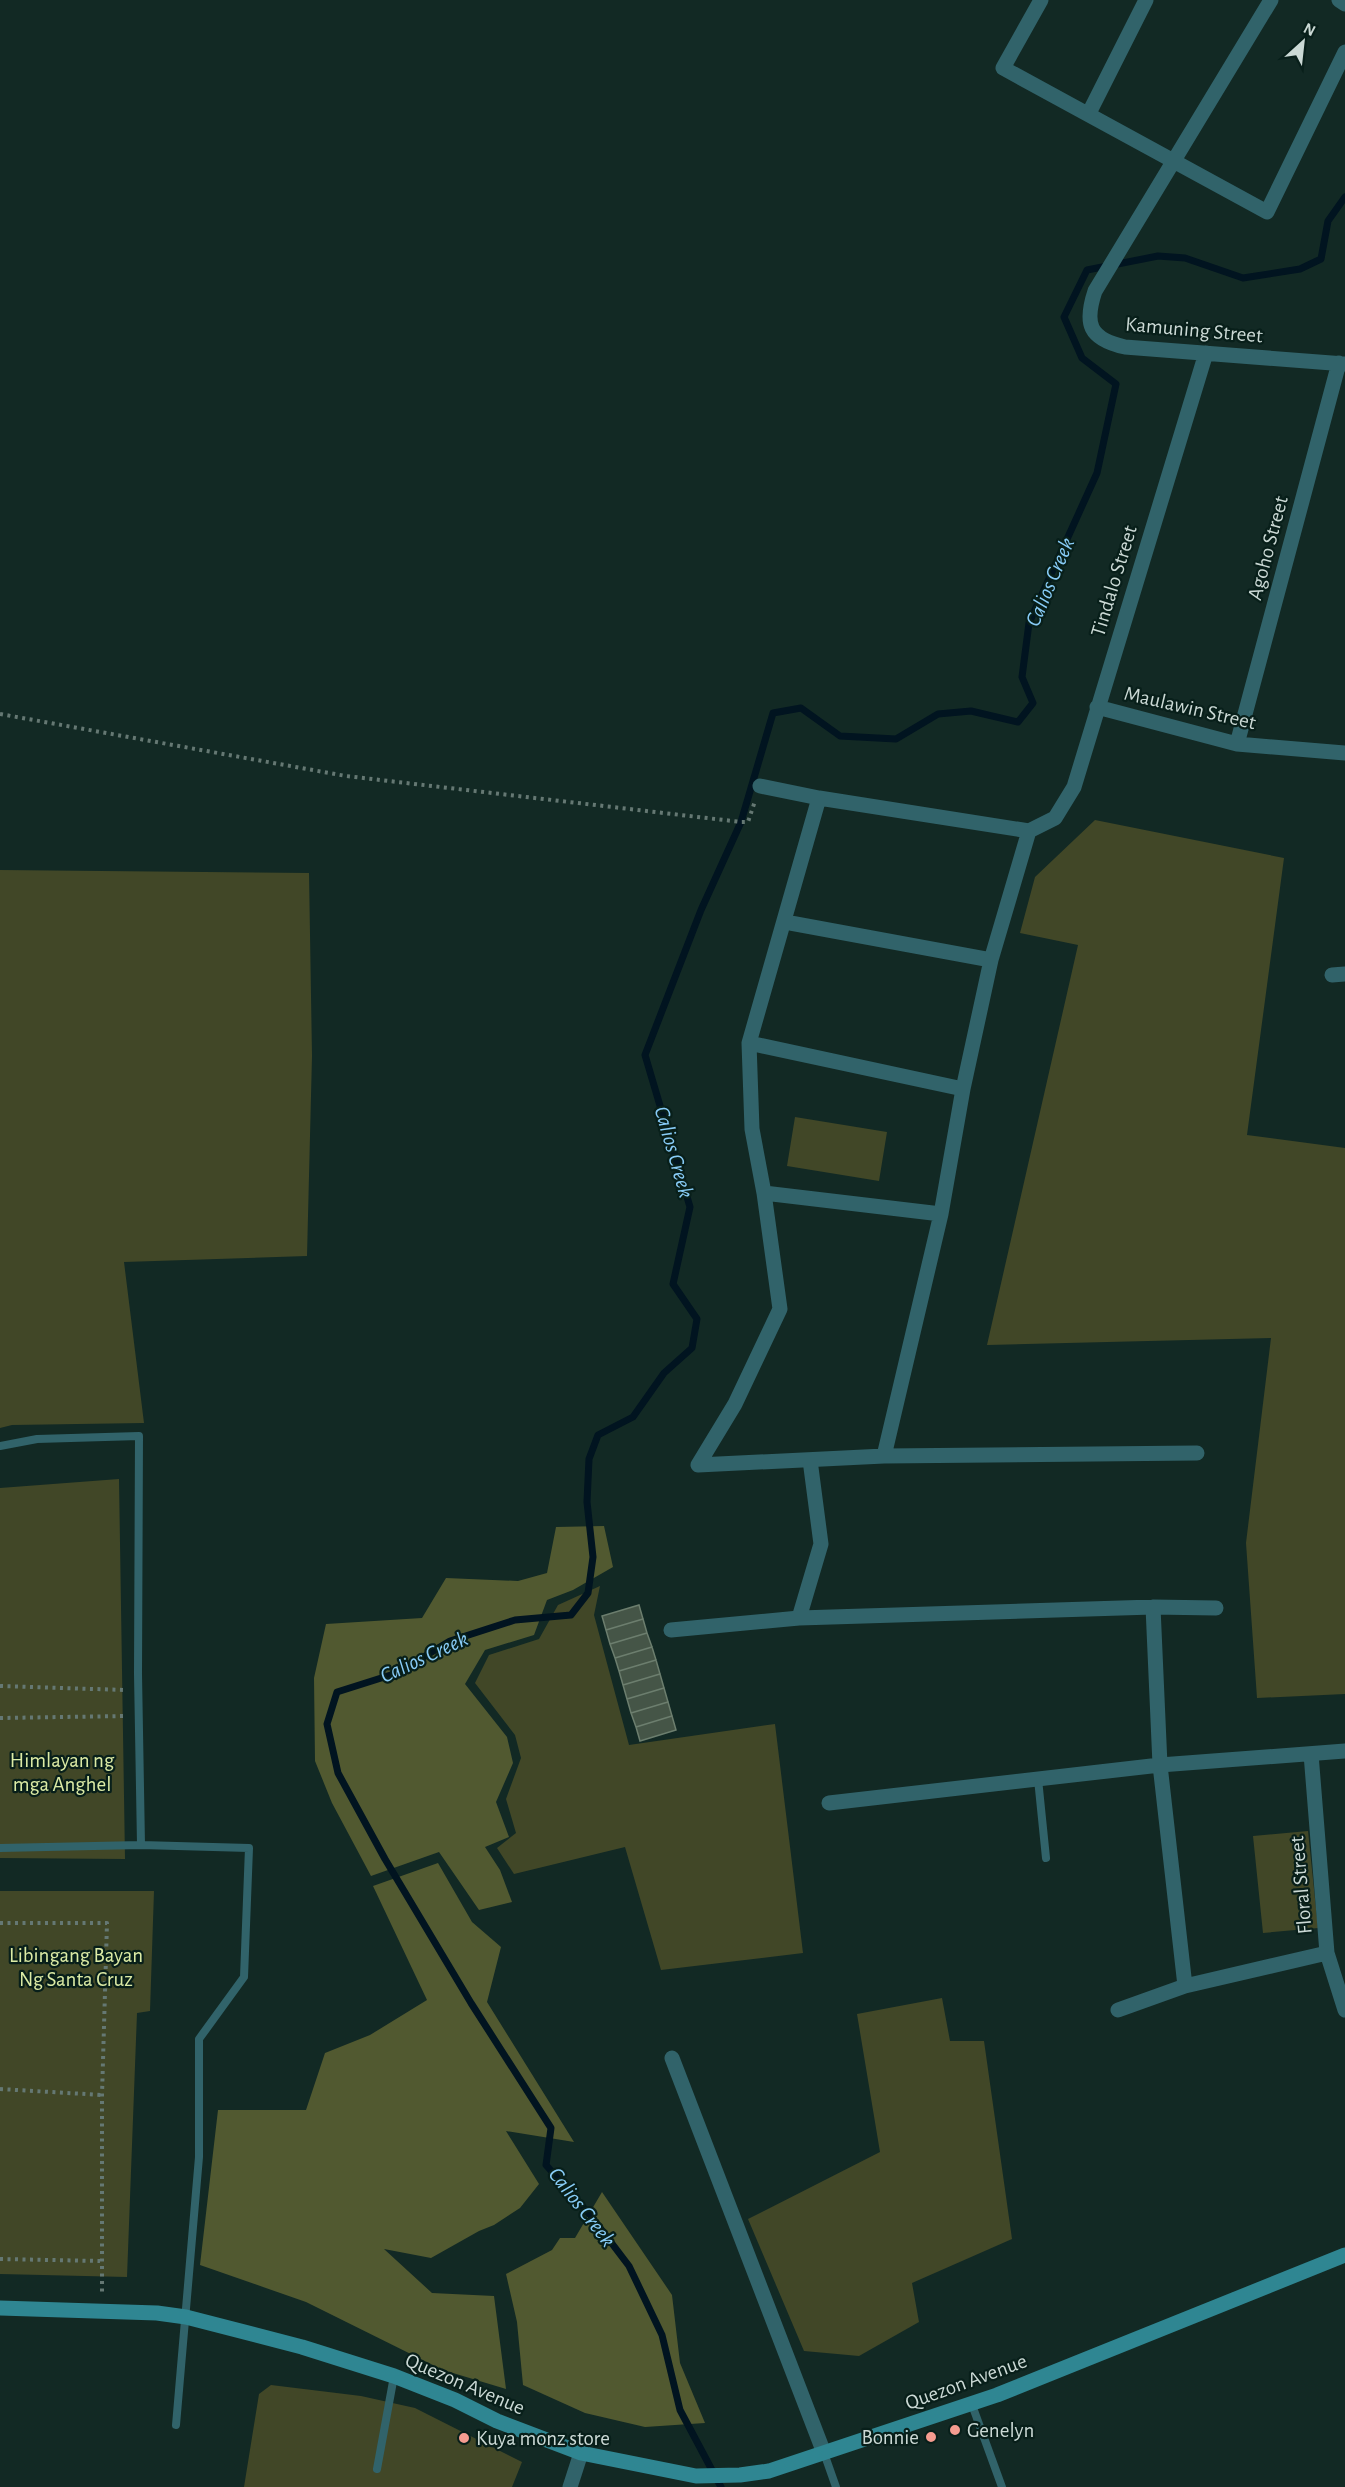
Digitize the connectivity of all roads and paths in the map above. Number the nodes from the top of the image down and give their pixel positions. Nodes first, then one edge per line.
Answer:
1 (1041, 0) edge
2 (1146, 0) edge
3 (1271, 0) edge
4 (1339, 0) edge
5 (1345, 4) edge
6 (1345, 52) edge
7 (1089, 113) junction
8 (1175, 161) junction
9 (1206, 353) junction
10 (1342, 364) edge
11 (1098, 707) junction
12 (0, 714) edge
13 (1237, 744) junction
14 (1345, 753) edge
15 (760, 786) joint
16 (819, 798) junction
17 (1029, 831) junction
18 (785, 922) junction
19 (991, 960) junction
20 (749, 1043) junction
21 (963, 1089) junction
22 (764, 1193) junction
23 (941, 1214) junction
24 (0, 1446) edge
25 (1197, 1453) dead end
26 (885, 1456) junction
27 (810, 1460) junction
28 (1153, 1607) junction
29 (1216, 1608) dead end
30 (799, 1618) junction
31 (671, 1630) dead end
32 (0, 1686) edge
33 (138, 1690) junction
34 (138, 1716) junction
35 (0, 1718) edge
36 (1345, 1751) edge
37 (1311, 1754) junction
38 (1160, 1765) junction
39 (1038, 1779) junction
40 (829, 1803) dead end
41 (141, 1845) junction
42 (0, 1848) edge
43 (1046, 1858) dead end
44 (0, 1923) edge
45 (1327, 1953) junction
46 (1185, 1986) junction
47 (1118, 2010) dead end
48 (1345, 2010) edge
49 (672, 2058) dead end
50 (0, 2089) edge
51 (102, 2095) junction
52 (1345, 2255) edge
53 (0, 2259) edge
54 (100, 2261) junction
55 (0, 2308) edge
56 (102, 2311) junction
57 (186, 2317) junction
58 (394, 2376) junction
59 (971, 2402) junction
60 (176, 2425) dead end
61 (581, 2453) junction
62 (824, 2453) junction
63 (377, 2469) dead end
64 (570, 2487) edge
65 (836, 2487) edge
66 (1002, 2487) edge

1 - 7 street
2 - 7 street
3 - 8 street, Kamuning Street
4 - 5 street
6 - 8 street
7 - 8 street
8 - 9 street, Kamuning Street
9 - 10 street, Kamuning Street
9 - 11 street, Tindalo Street
10 - 13 street, Agoho Street
11 - 13 street, Maulawin Street
11 - 17 street, Tindalo Street
12 - 15 path
13 - 14 street, Maulawin Street
15 - 16 street
16 - 17 street
16 - 18 street
17 - 19 street
18 - 19 street
18 - 20 street
19 - 21 street
20 - 21 street
20 - 22 street
21 - 23 street
22 - 23 street
22 - 27 street
23 - 26 street
24 - 33 lane
25 - 26 street
26 - 27 street
27 - 30 street
28 - 29 street
28 - 30 street
28 - 38 street
30 - 31 street
32 - 33 path
33 - 34 lane
34 - 35 path
34 - 41 lane
36 - 37 street
37 - 38 street
37 - 45 street, Floral Street
38 - 39 street
38 - 46 street
39 - 40 street
39 - 43 lane
41 - 42 lane
41 - 57 lane
44 - 51 path
45 - 46 street
45 - 48 street, Floral Street
46 - 47 street
49 - 62 street
50 - 51 path
51 - 54 path
52 - 59 main road, Quezon Avenue
53 - 54 path
54 - 56 path
55 - 56 main road, Quezon Avenue
56 - 57 main road, Quezon Avenue
57 - 58 main road, Quezon Avenue
57 - 60 lane
58 - 61 main road, Quezon Avenue
58 - 63 lane
59 - 62 main road, Quezon Avenue
59 - 66 lane
61 - 62 main road, Quezon Avenue
61 - 64 street
62 - 65 lane

